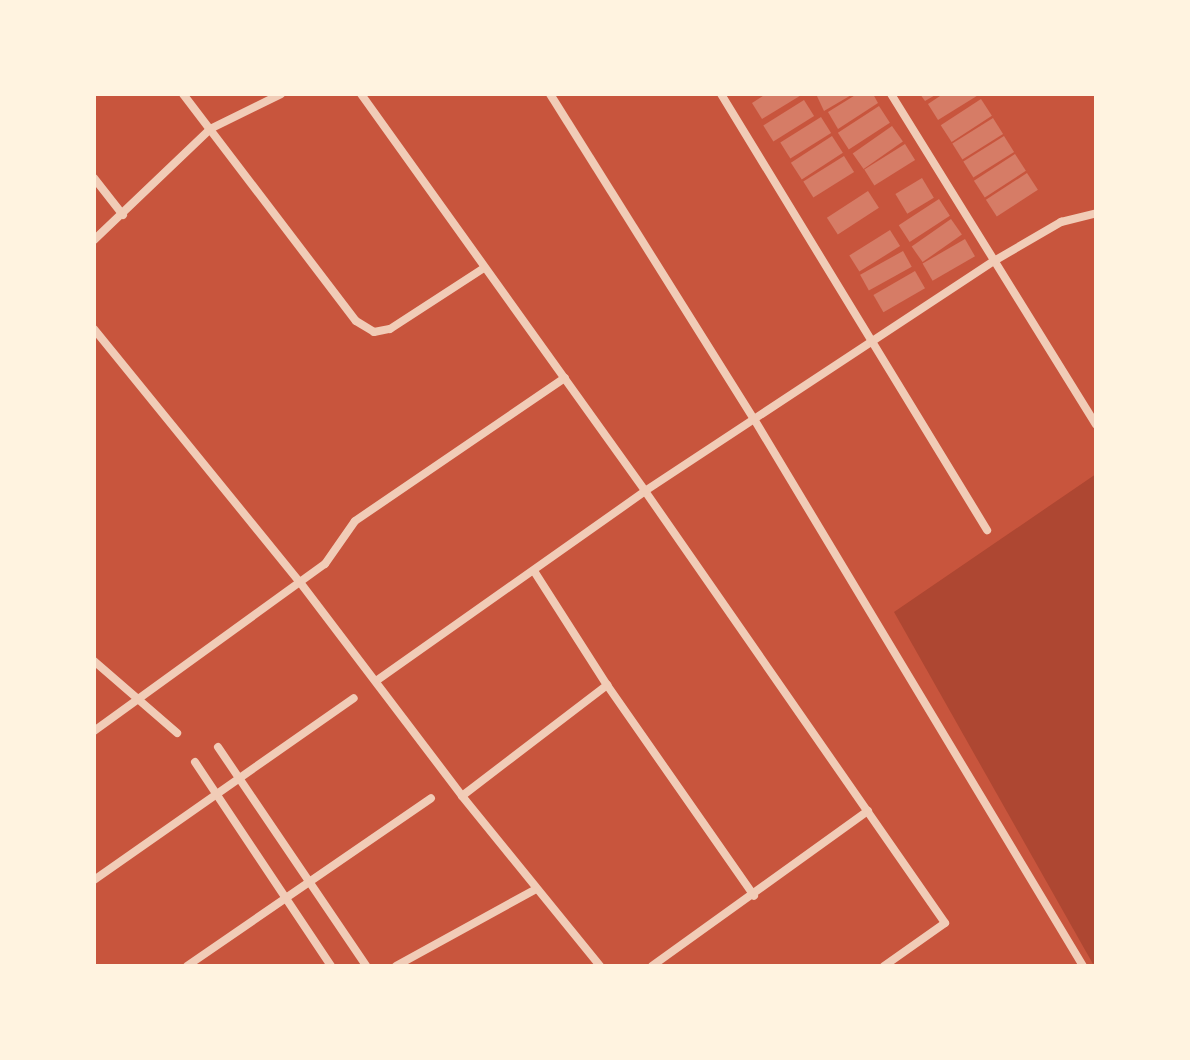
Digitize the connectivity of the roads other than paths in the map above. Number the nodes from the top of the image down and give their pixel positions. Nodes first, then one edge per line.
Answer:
1 (183, 94) edge
2 (281, 94) edge
3 (361, 94) edge
4 (550, 94) edge
5 (721, 94) edge
6 (891, 94) edge
7 (210, 129) junction
8 (94, 178) edge
9 (1096, 213) edge
10 (123, 215) junction
11 (94, 240) edge
12 (994, 261) junction
13 (484, 268) junction
14 (94, 329) edge
15 (873, 341) junction
16 (565, 378) junction
17 (754, 419) junction
18 (1096, 425) edge
19 (645, 491) junction
20 (987, 530) dead end
21 (534, 571) junction
22 (299, 581) junction
23 (94, 661) edge
24 (376, 681) junction
25 (607, 685) junction
26 (354, 698) dead end
27 (139, 701) junction
28 (94, 731) edge
29 (177, 733) dead end
30 (218, 747) dead end
31 (195, 762) dead end
32 (239, 778) junction
33 (216, 795) junction
34 (462, 796) junction
35 (431, 798) dead end
36 (868, 811) junction
37 (94, 880) edge
38 (309, 882) junction
39 (536, 889) junction
40 (754, 896) junction
41 (285, 898) junction
42 (187, 966) edge
43 (331, 966) edge
44 (366, 966) edge
45 (396, 966) edge
46 (600, 966) edge
47 (652, 966) edge
48 (884, 966) edge
49 (1083, 966) edge

1 - 7 street
2 - 7 street
3 - 13 street
4 - 17 street
5 - 15 street
6 - 12 street
7 - 10 street
7 - 13 street
8 - 10 street
9 - 12 street
10 - 11 street
12 - 15 street
12 - 18 street
13 - 16 street
14 - 22 street
15 - 17 street
15 - 20 street
16 - 19 street
16 - 22 street
17 - 19 street
17 - 49 street
19 - 21 street
19 - 36 street
21 - 24 street
21 - 25 street
22 - 24 street
22 - 27 street
23 - 27 street
24 - 34 street
25 - 34 street
25 - 40 street
26 - 32 street
27 - 28 street
27 - 29 street
30 - 32 street
31 - 33 street
32 - 33 street
32 - 38 street
33 - 37 street
33 - 41 street
34 - 39 street
35 - 38 street
36 - 40 street
36 - 48 street
38 - 41 street
38 - 44 street
39 - 45 street
39 - 46 street
40 - 47 street
41 - 42 street
41 - 43 street

